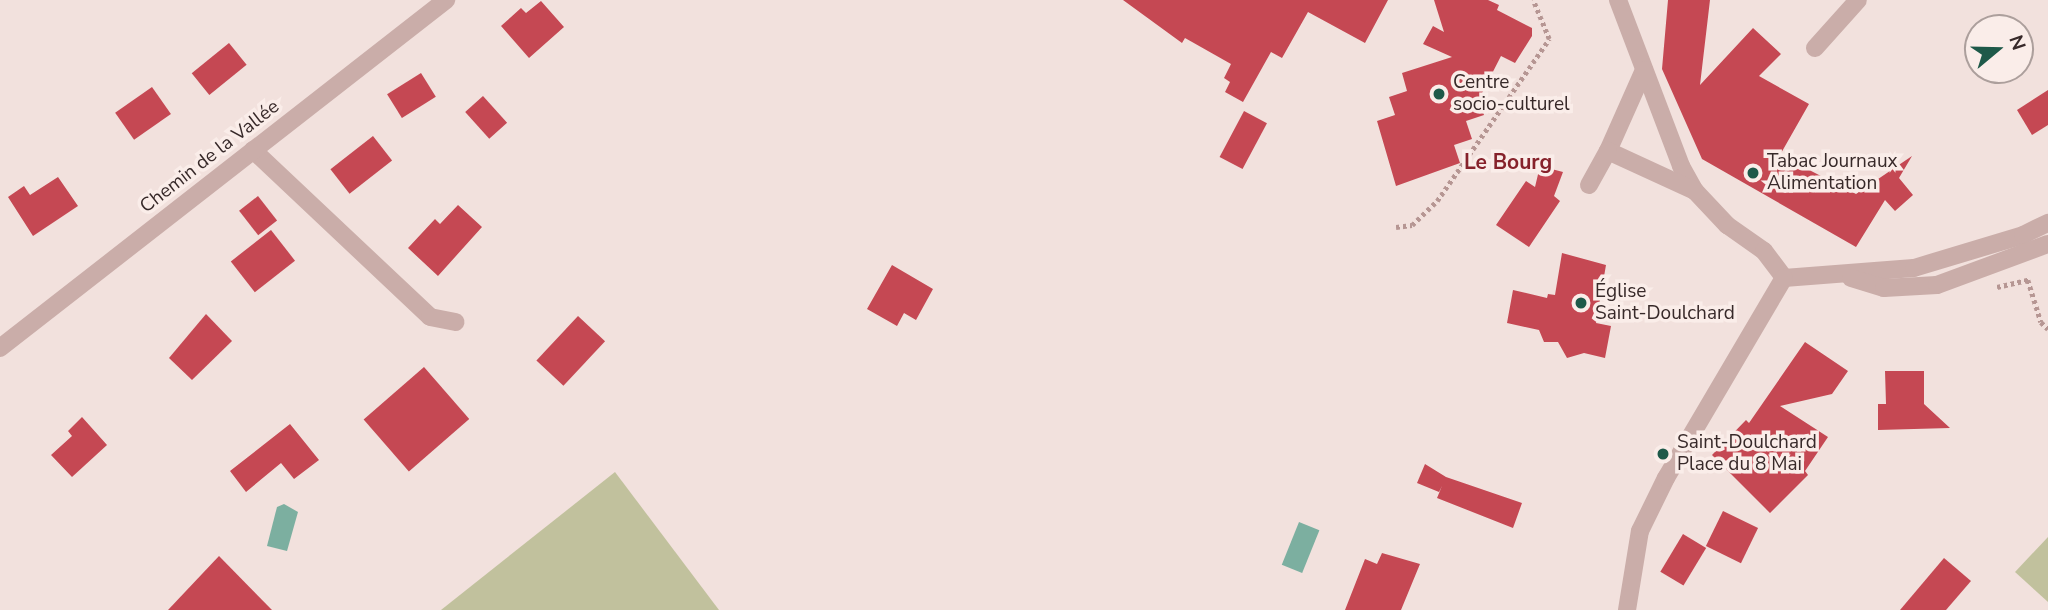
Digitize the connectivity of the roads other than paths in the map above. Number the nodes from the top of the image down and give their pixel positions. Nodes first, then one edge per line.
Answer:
1 (446, 0) edge
2 (1618, 0) edge
3 (1858, 0) edge
4 (1815, 48) dead end
5 (1644, 70) junction
6 (253, 150) junction
7 (1608, 151) junction
8 (1589, 186) dead end
9 (1695, 191) junction
10 (2048, 223) edge
11 (2022, 235) junction
12 (2040, 248) edge
13 (1840, 275) junction
14 (1784, 278) junction
15 (456, 322) dead end
16 (0, 348) edge
17 (1627, 610) edge

1 - 6 street, Chemin de la Vallée
2 - 5 street
3 - 4 street
5 - 7 street
5 - 9 street
6 - 15 street
6 - 16 street, Chemin de la Vallée
7 - 8 street
7 - 9 street
9 - 14 street
10 - 11 street
11 - 12 street
11 - 13 street
12 - 13 street
13 - 14 street
14 - 17 street

